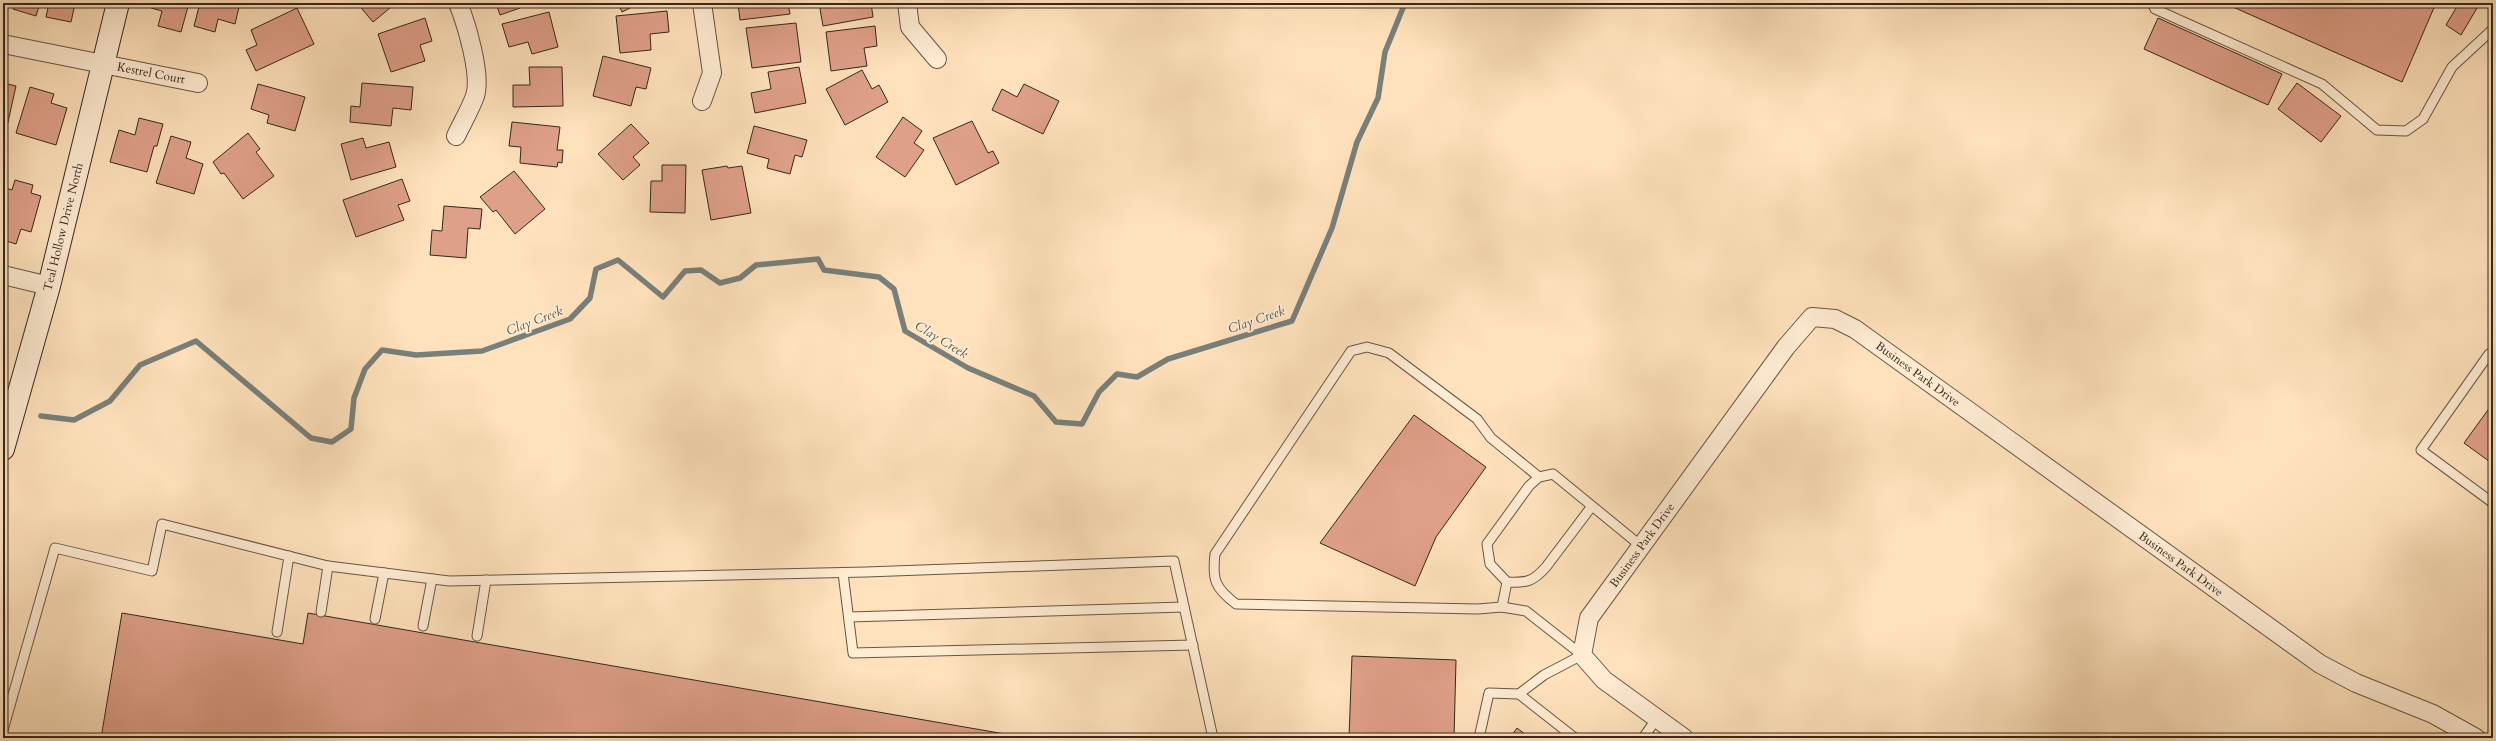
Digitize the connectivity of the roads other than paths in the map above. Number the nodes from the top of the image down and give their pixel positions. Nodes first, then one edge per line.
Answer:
1 (118, 3) edge
2 (458, 3) edge
3 (702, 3) edge
4 (907, 3) edge
5 (2152, 3) edge
6 (2493, 29) edge
7 (3, 44) edge
8 (937, 59) dead end
9 (104, 64) junction
10 (198, 83) dead end
11 (702, 100) dead end
12 (456, 136) dead end
13 (3, 274) edge
14 (49, 286) junction
15 (2489, 354) dead end
16 (3, 449) edge
17 (1539, 477) junction
18 (2493, 503) edge
19 (1592, 506) junction
20 (1641, 546) junction
21 (289, 556) junction
22 (328, 566) junction
23 (384, 573) junction
24 (843, 573) junction
25 (432, 579) junction
26 (486, 580) junction
27 (1507, 582) junction
28 (1184, 607) junction
29 (1502, 607) junction
30 (321, 612) dead end
31 (849, 617) junction
32 (375, 619) dead end
33 (423, 626) dead end
34 (277, 632) dead end
35 (477, 636) dead end
36 (1193, 645) junction
37 (1582, 655) junction
38 (1519, 694) junction
39 (1657, 718) junction
40 (3, 730) edge
41 (1213, 738) edge
42 (1479, 738) edge
43 (1575, 738) edge
44 (1643, 738) edge
45 (1684, 738) edge
46 (2476, 738) edge

1 - 9 street, Teal Hollow Drive North
2 - 12 street
3 - 11 street
4 - 8 street
5 - 6 lane
7 - 9 street, Kestrel Court
9 - 10 street, Kestrel Court
9 - 14 street, Teal Hollow Drive North
13 - 14 street
14 - 16 street, Teal Hollow Drive North
15 - 18 lane
17 - 19 lane
17 - 27 lane
17 - 29 lane
19 - 20 lane
19 - 27 lane
20 - 37 street, Business Park Drive
20 - 46 street, Business Park Drive
21 - 22 lane
21 - 34 lane
21 - 40 lane
22 - 23 lane
22 - 30 lane
23 - 25 lane
23 - 32 lane
24 - 26 lane
24 - 28 lane
24 - 31 lane
25 - 26 lane
25 - 33 lane
26 - 35 lane
27 - 29 lane
28 - 31 lane
28 - 36 lane
29 - 37 lane
31 - 36 lane
36 - 41 lane
37 - 38 lane
37 - 39 street
38 - 42 lane
38 - 43 lane
39 - 44 lane
39 - 45 street

